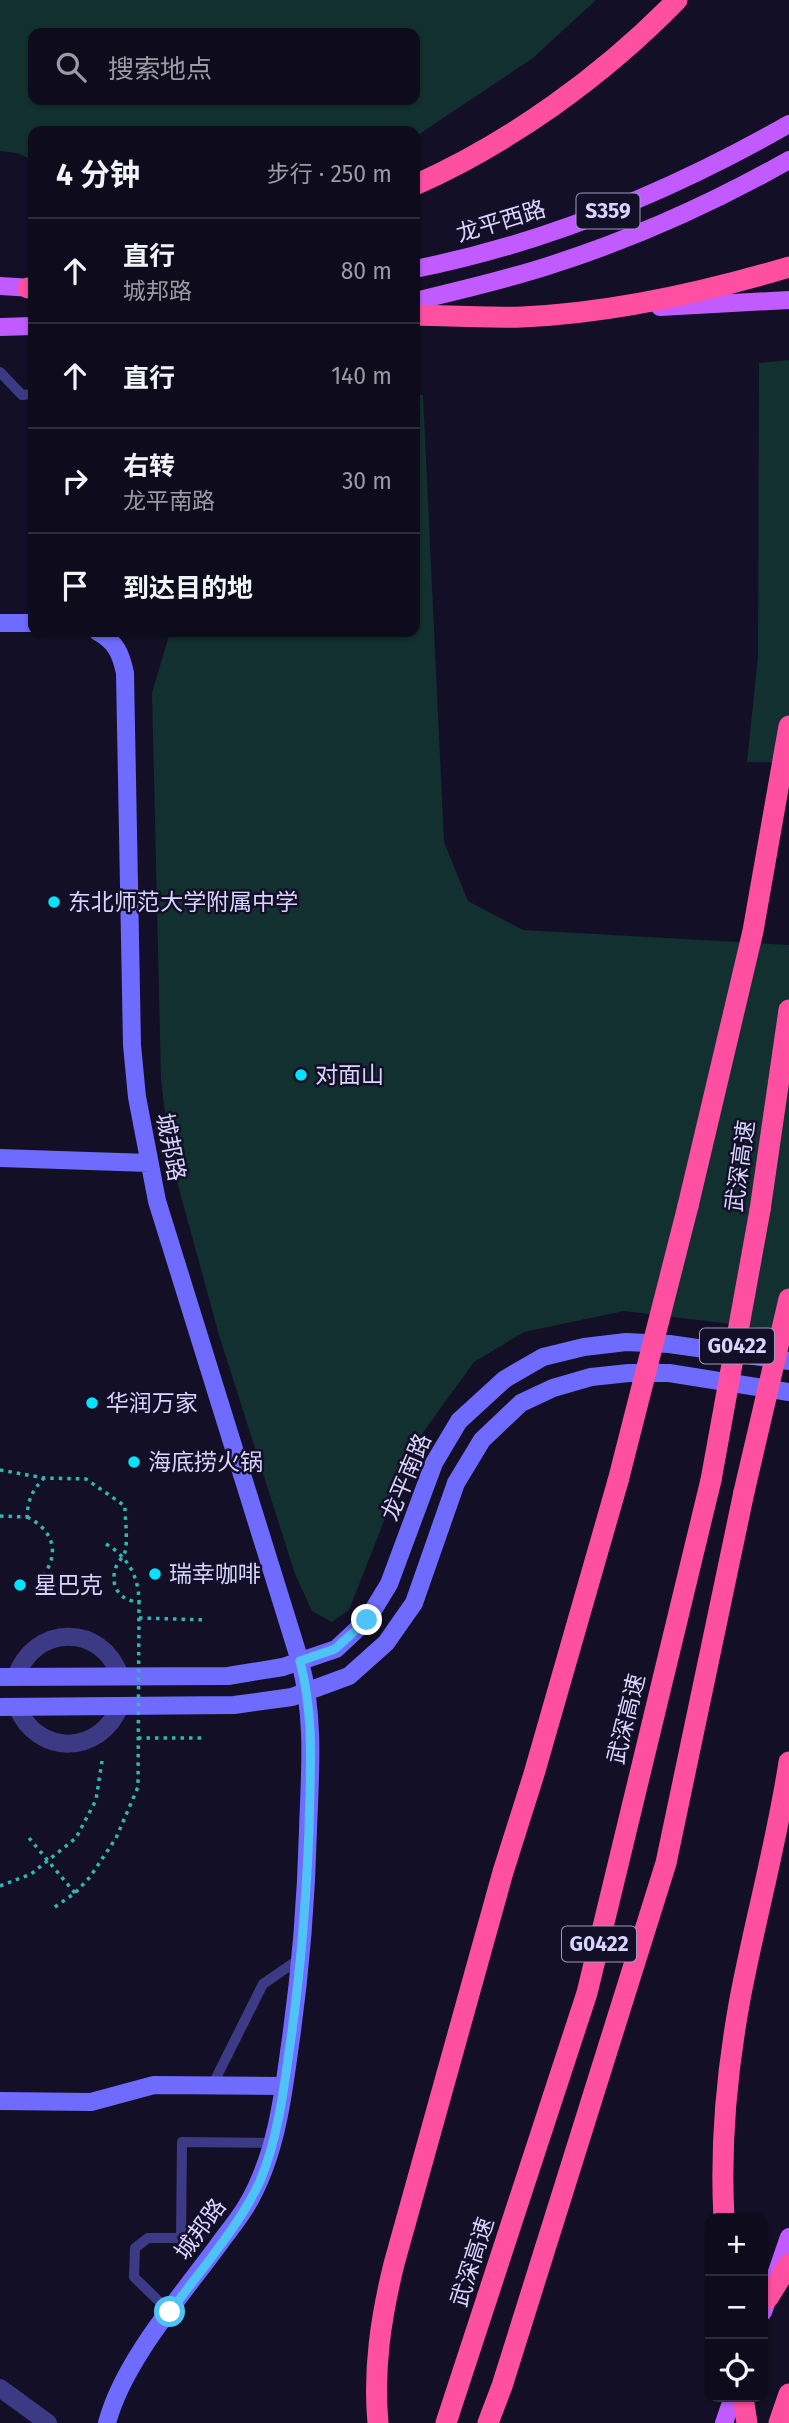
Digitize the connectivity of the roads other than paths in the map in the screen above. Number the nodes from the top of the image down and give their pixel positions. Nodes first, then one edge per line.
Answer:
1 (677, 0) edge
2 (789, 124) edge
3 (789, 160) edge
4 (420, 182) edge
5 (789, 267) edge
6 (420, 268) edge
7 (0, 286) edge
8 (28, 288) edge
9 (789, 300) edge
10 (420, 301) edge
11 (593, 311) junction
12 (420, 315) edge
13 (28, 326) edge
14 (0, 327) edge
15 (0, 372) edge
16 (28, 394) edge
17 (0, 623) edge
18 (28, 623) edge
19 (108, 637) edge
20 (789, 726) edge
21 (789, 1010) edge
22 (0, 1158) edge
23 (149, 1163) junction
24 (789, 1299) edge
25 (789, 1361) edge
26 (789, 1392) edge
27 (300, 1661) junction
28 (120, 1676) junction
29 (8, 1677) edge
30 (308, 1691) junction
31 (120, 1706) junction
32 (9, 1707) edge
33 (789, 1762) edge
34 (301, 1958) junction
35 (212, 2086) junction
36 (284, 2086) junction
37 (0, 2101) edge
38 (272, 2143) junction
39 (724, 2213) edge
40 (789, 2237) edge
41 (789, 2264) edge
42 (768, 2296) edge
43 (768, 2300) edge
44 (170, 2312) junction
45 (0, 2389) edge
46 (789, 2394) edge
47 (731, 2402) edge
48 (744, 2402) edge
49 (491, 2414) edge
50 (48, 2423) edge
51 (107, 2423) edge
52 (378, 2423) edge
53 (446, 2423) edge
54 (724, 2423) edge
55 (747, 2423) edge
56 (779, 2423) edge

1 - 4 highway
2 - 6 main road, 龙平西路 / S359
3 - 10 main road, S359
5 - 11 highway
7 - 8 main road
9 - 11 main road
11 - 12 highway
13 - 14 main road
15 - 16 lane
17 - 18 street
19 - 23 street, 城邦路
20 - 52 highway, bridge
21 - 53 highway, 武深高速 / G0422, bridge
22 - 23 street
23 - 27 street, 城邦路
24 - 49 highway, G0422, bridge
25 - 27 street, 龙平南路
26 - 30 street
27 - 28 street, 龙平南路
27 - 30 street, 城邦路
28 - 29 street
28 - 29 street
30 - 31 street
30 - 34 street, 城邦路
31 - 32 street
31 - 32 street
33 - 39 highway
34 - 35 lane
34 - 36 street, 城邦路
35 - 36 street
35 - 37 street
36 - 38 street, 城邦路
38 - 44 street, 城邦路
38 - 44 lane
40 - 42 main road
41 - 43 highway
44 - 51 street, 城邦路
45 - 50 street
46 - 56 highway
47 - 54 main road
48 - 55 highway

